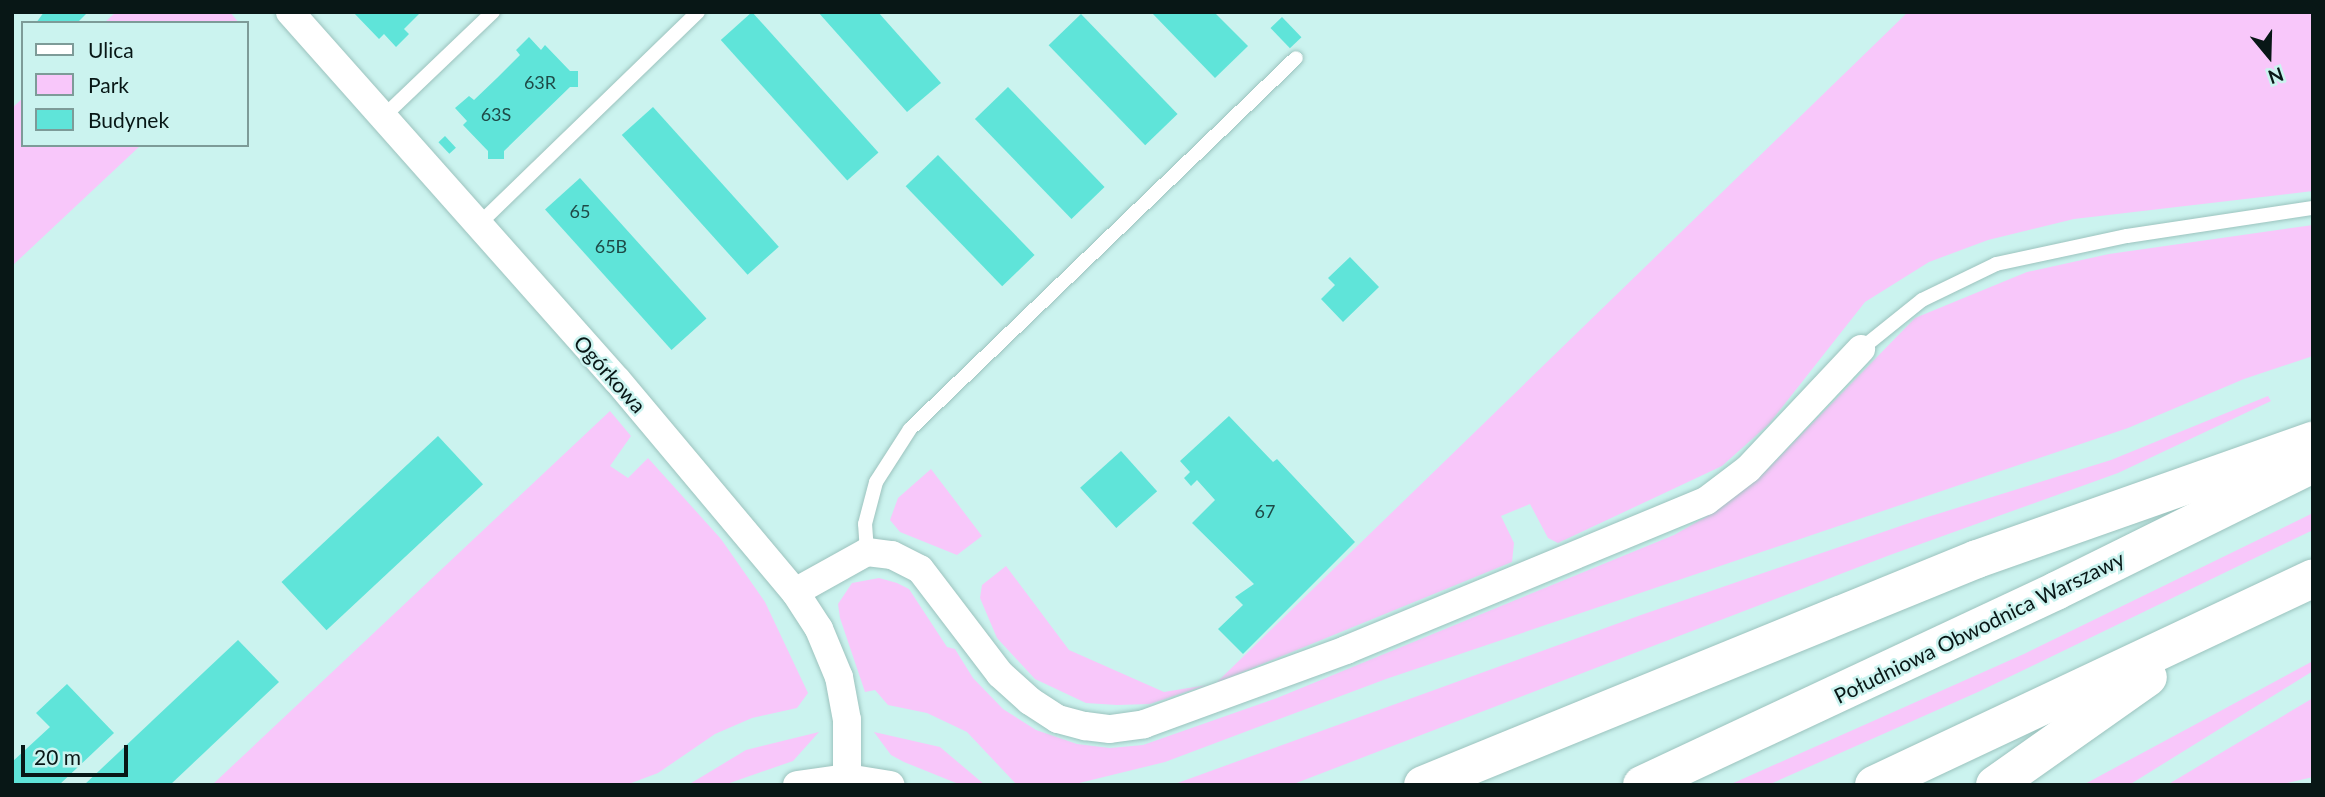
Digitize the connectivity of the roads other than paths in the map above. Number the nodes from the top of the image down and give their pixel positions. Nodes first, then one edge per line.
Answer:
1 (289, 12) edge
2 (494, 12) edge
3 (698, 12) edge
4 (1296, 58) dead end
5 (383, 117) junction
6 (2313, 208) edge
7 (477, 226) junction
8 (1861, 349) joint
9 (2313, 441) edge
10 (2313, 464) edge
11 (867, 552) junction
12 (2313, 578) edge
13 (795, 592) junction
14 (2229, 619) junction
15 (847, 778) junction
16 (797, 785) edge
17 (890, 785) edge
18 (1423, 785) edge
19 (1642, 785) edge
20 (1874, 785) edge
21 (1995, 785) edge

1 - 5 street, Ogórkowa
2 - 5 lane
3 - 7 lane
4 - 11 lane
5 - 7 street, Ogórkowa
6 - 8 lane
7 - 13 street, Ogórkowa
8 - 11 street
9 - 18 highway
10 - 19 highway, Południowa Obwodnica Warszawy
11 - 13 street
12 - 14 highway
13 - 15 street, Ogórkowa
14 - 20 highway
14 - 21 highway
15 - 16 street
15 - 17 street

